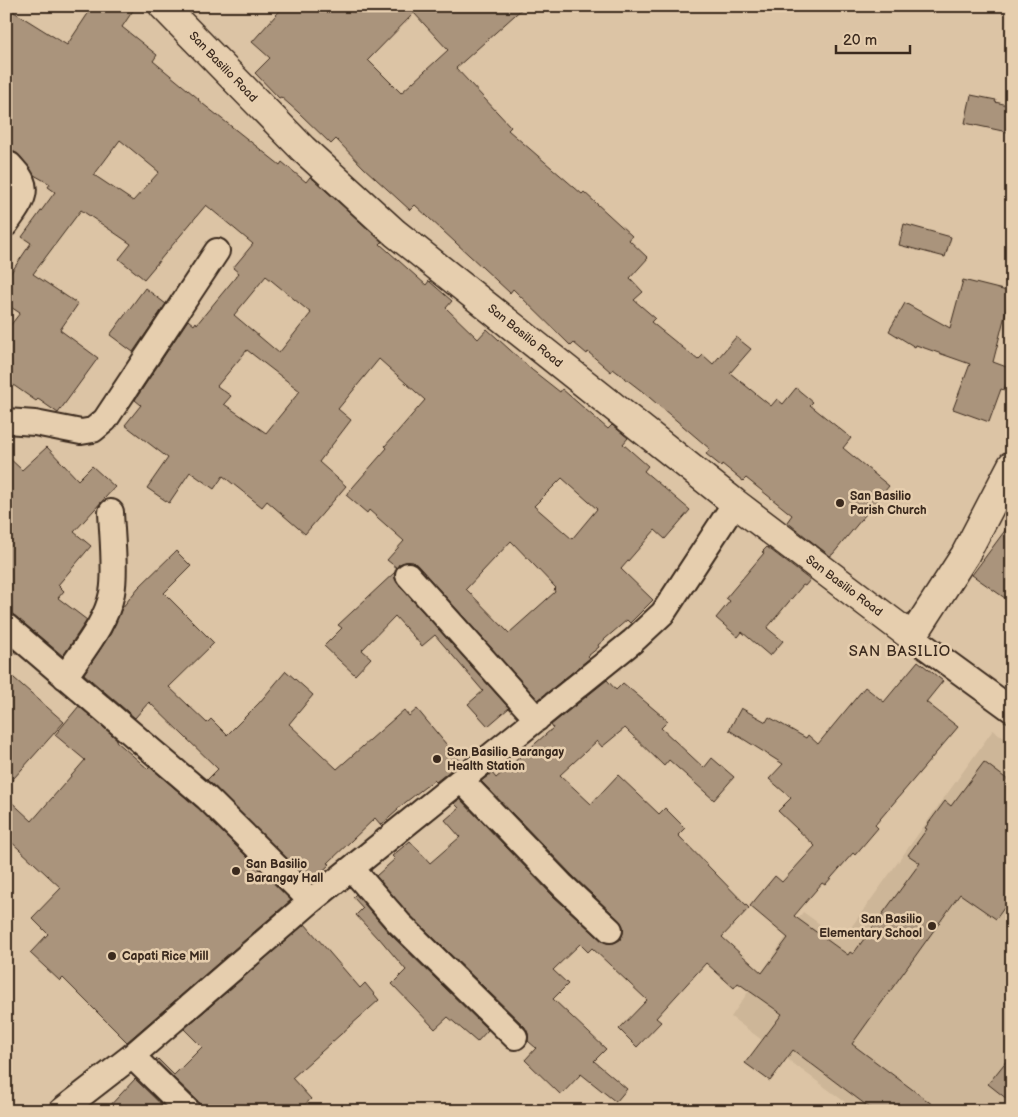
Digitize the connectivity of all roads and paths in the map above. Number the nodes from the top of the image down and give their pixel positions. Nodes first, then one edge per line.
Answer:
1 (167, 8) edge
2 (10, 165) dead end
3 (6, 224) edge
4 (217, 251) dead end
5 (6, 422) edge
6 (1012, 465) edge
7 (735, 503) junction
8 (111, 512) dead end
9 (408, 575) dead end
10 (6, 626) edge
11 (912, 637) junction
12 (65, 676) junction
13 (1012, 710) edge
14 (537, 719) junction
15 (461, 780) junction
16 (352, 869) junction
17 (311, 901) junction
18 (610, 930) dead end
19 (515, 1037) dead end
20 (132, 1056) junction
21 (61, 1111) edge
22 (188, 1111) edge

1 - 7 street, San Basilio Road
2 - 3 street
4 - 5 street
6 - 11 street
7 - 11 street, San Basilio Road
7 - 14 street
8 - 12 street
9 - 14 street
10 - 12 street
11 - 13 street
12 - 17 street
14 - 15 street
15 - 16 street
15 - 18 street
16 - 17 street
16 - 19 street
17 - 20 street
20 - 21 street
20 - 22 street

